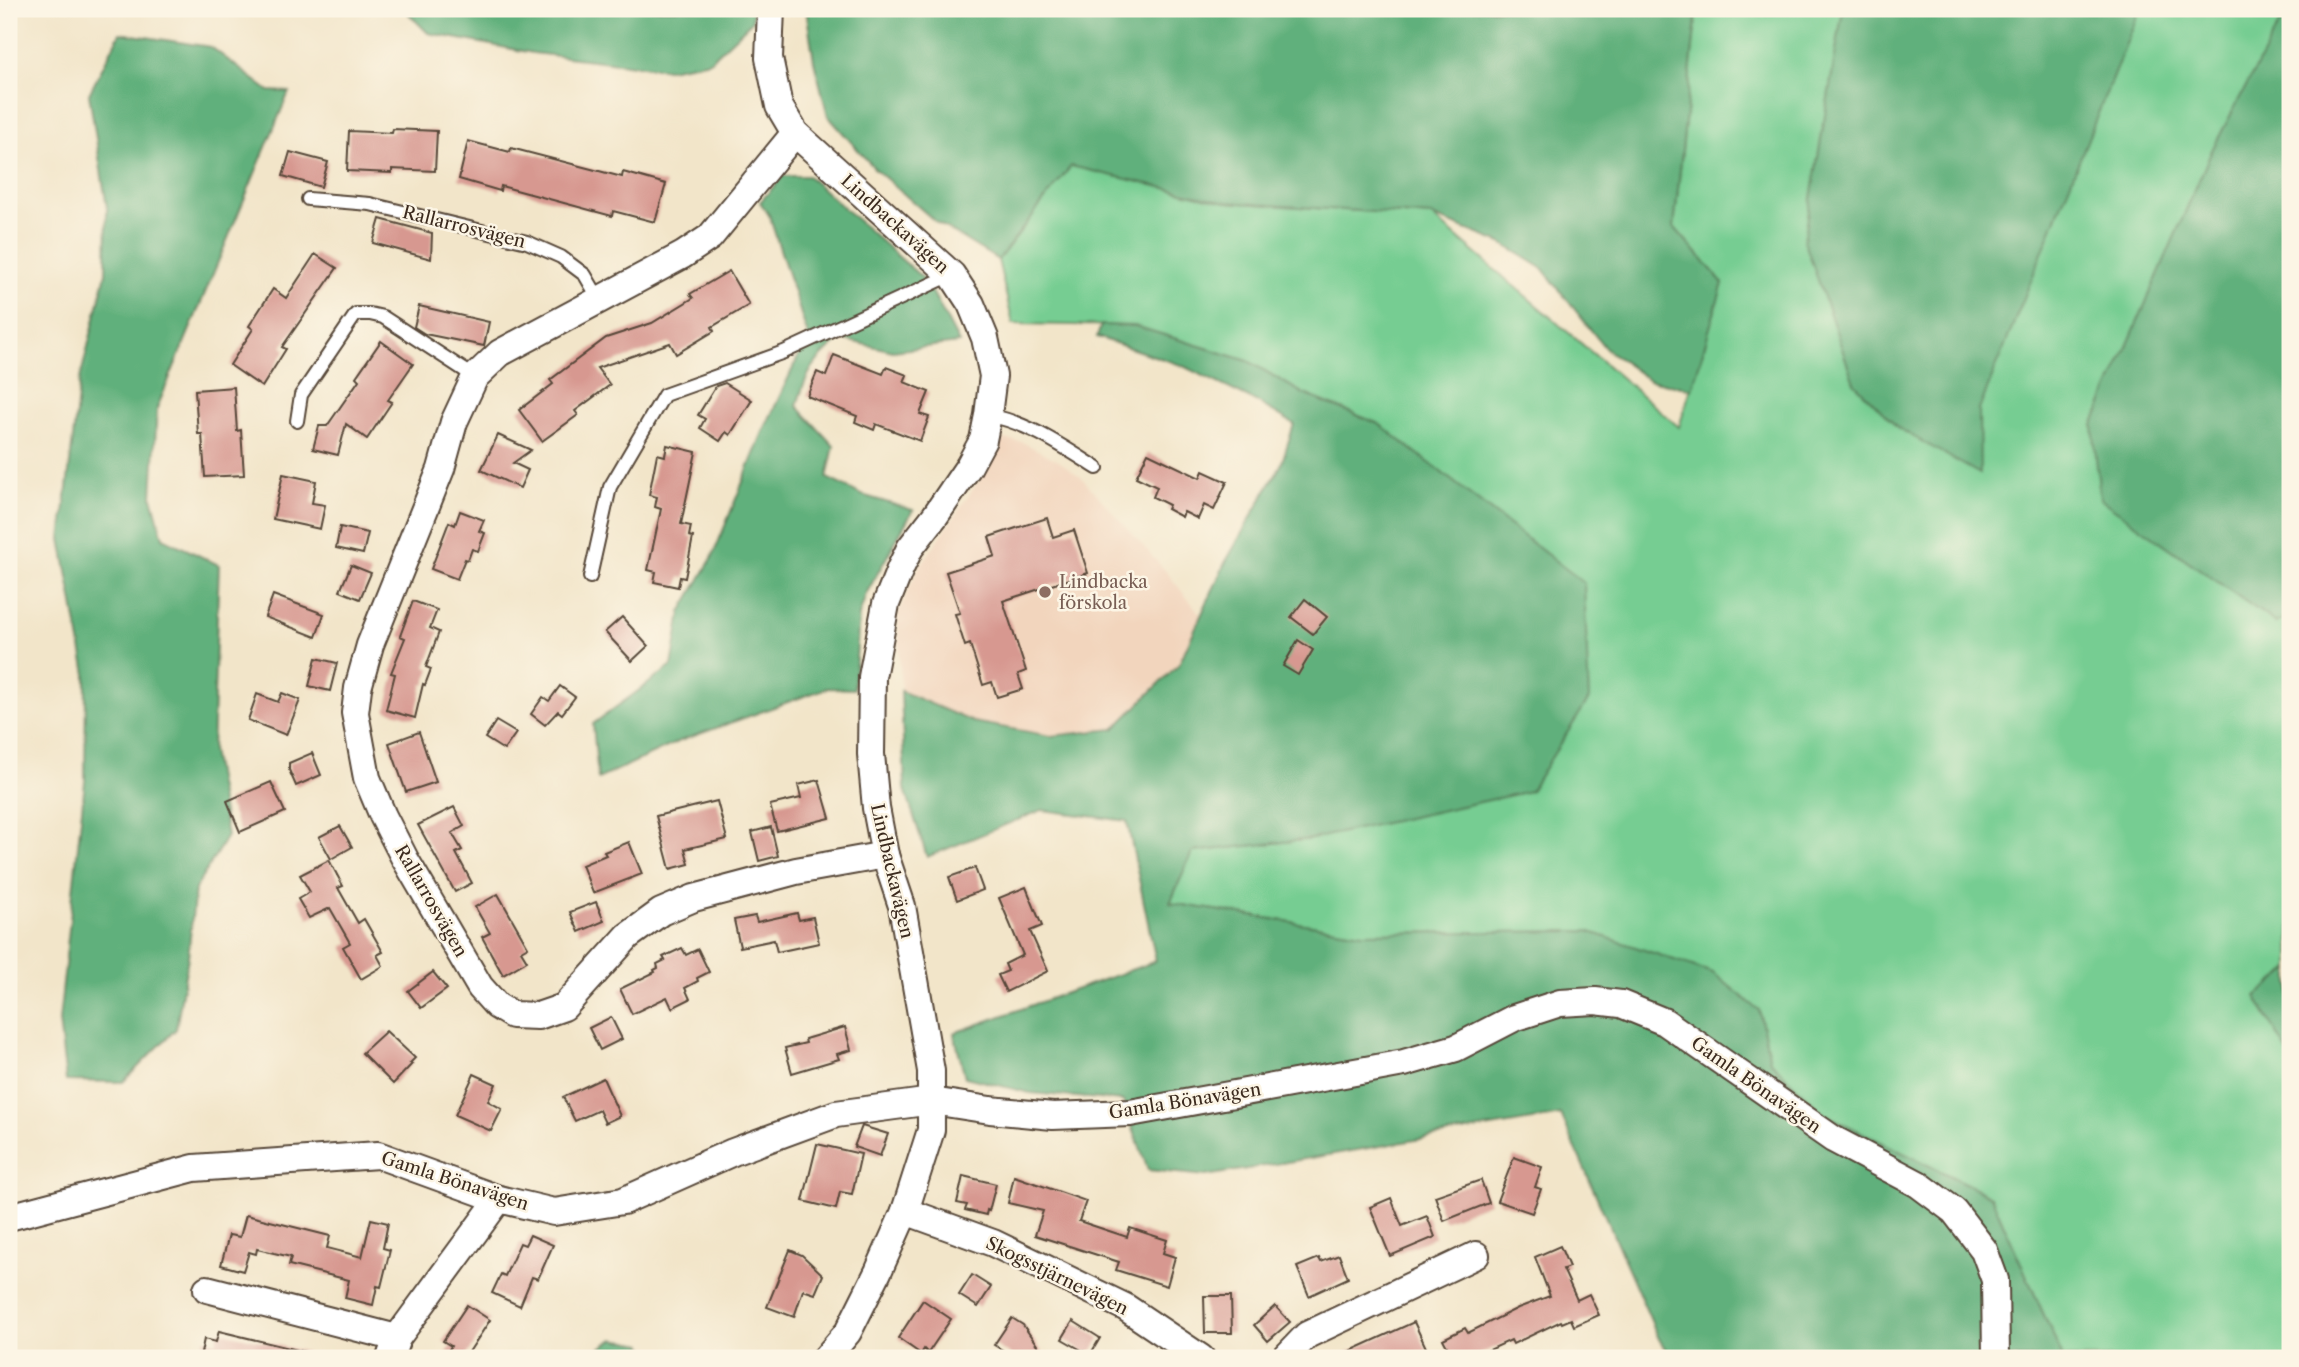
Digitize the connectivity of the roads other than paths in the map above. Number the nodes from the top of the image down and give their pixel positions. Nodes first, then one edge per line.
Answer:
1 (771, 9) edge
2 (796, 133) junction
3 (308, 199) dead end
4 (952, 275) junction
5 (598, 299) junction
6 (475, 377) junction
7 (988, 415) junction
8 (297, 421) dead end
9 (1097, 468) dead end
10 (590, 577) dead end
11 (885, 855) junction
12 (932, 1101) junction
13 (499, 1199) junction
14 (905, 1211) junction
15 (9, 1217) edge
16 (1476, 1255) dead end
17 (207, 1289) dead end
18 (394, 1348) edge
19 (825, 1358) edge
20 (1201, 1358) edge
21 (1285, 1358) edge
22 (1996, 1358) edge

1 - 2 street, Lindbackavägen
2 - 4 street, Lindbackavägen
2 - 5 street, Rallarrosvägen
3 - 5 lane, Rallarrosvägen
4 - 7 street, Lindbackavägen
4 - 10 lane
5 - 6 street, Rallarrosvägen
6 - 8 lane
6 - 11 street, Rallarrosvägen
7 - 9 lane
7 - 11 street, Lindbackavägen
11 - 12 street, Lindbackavägen
12 - 13 street, Gamla Bönavägen
12 - 14 street, Lindbackavägen
12 - 22 street, Gamla Bönavägen
13 - 15 street, Gamla Bönavägen
13 - 18 street
14 - 19 street, Lindbackavägen
14 - 20 street, Skogsstjärnevägen
16 - 21 street
17 - 18 street

